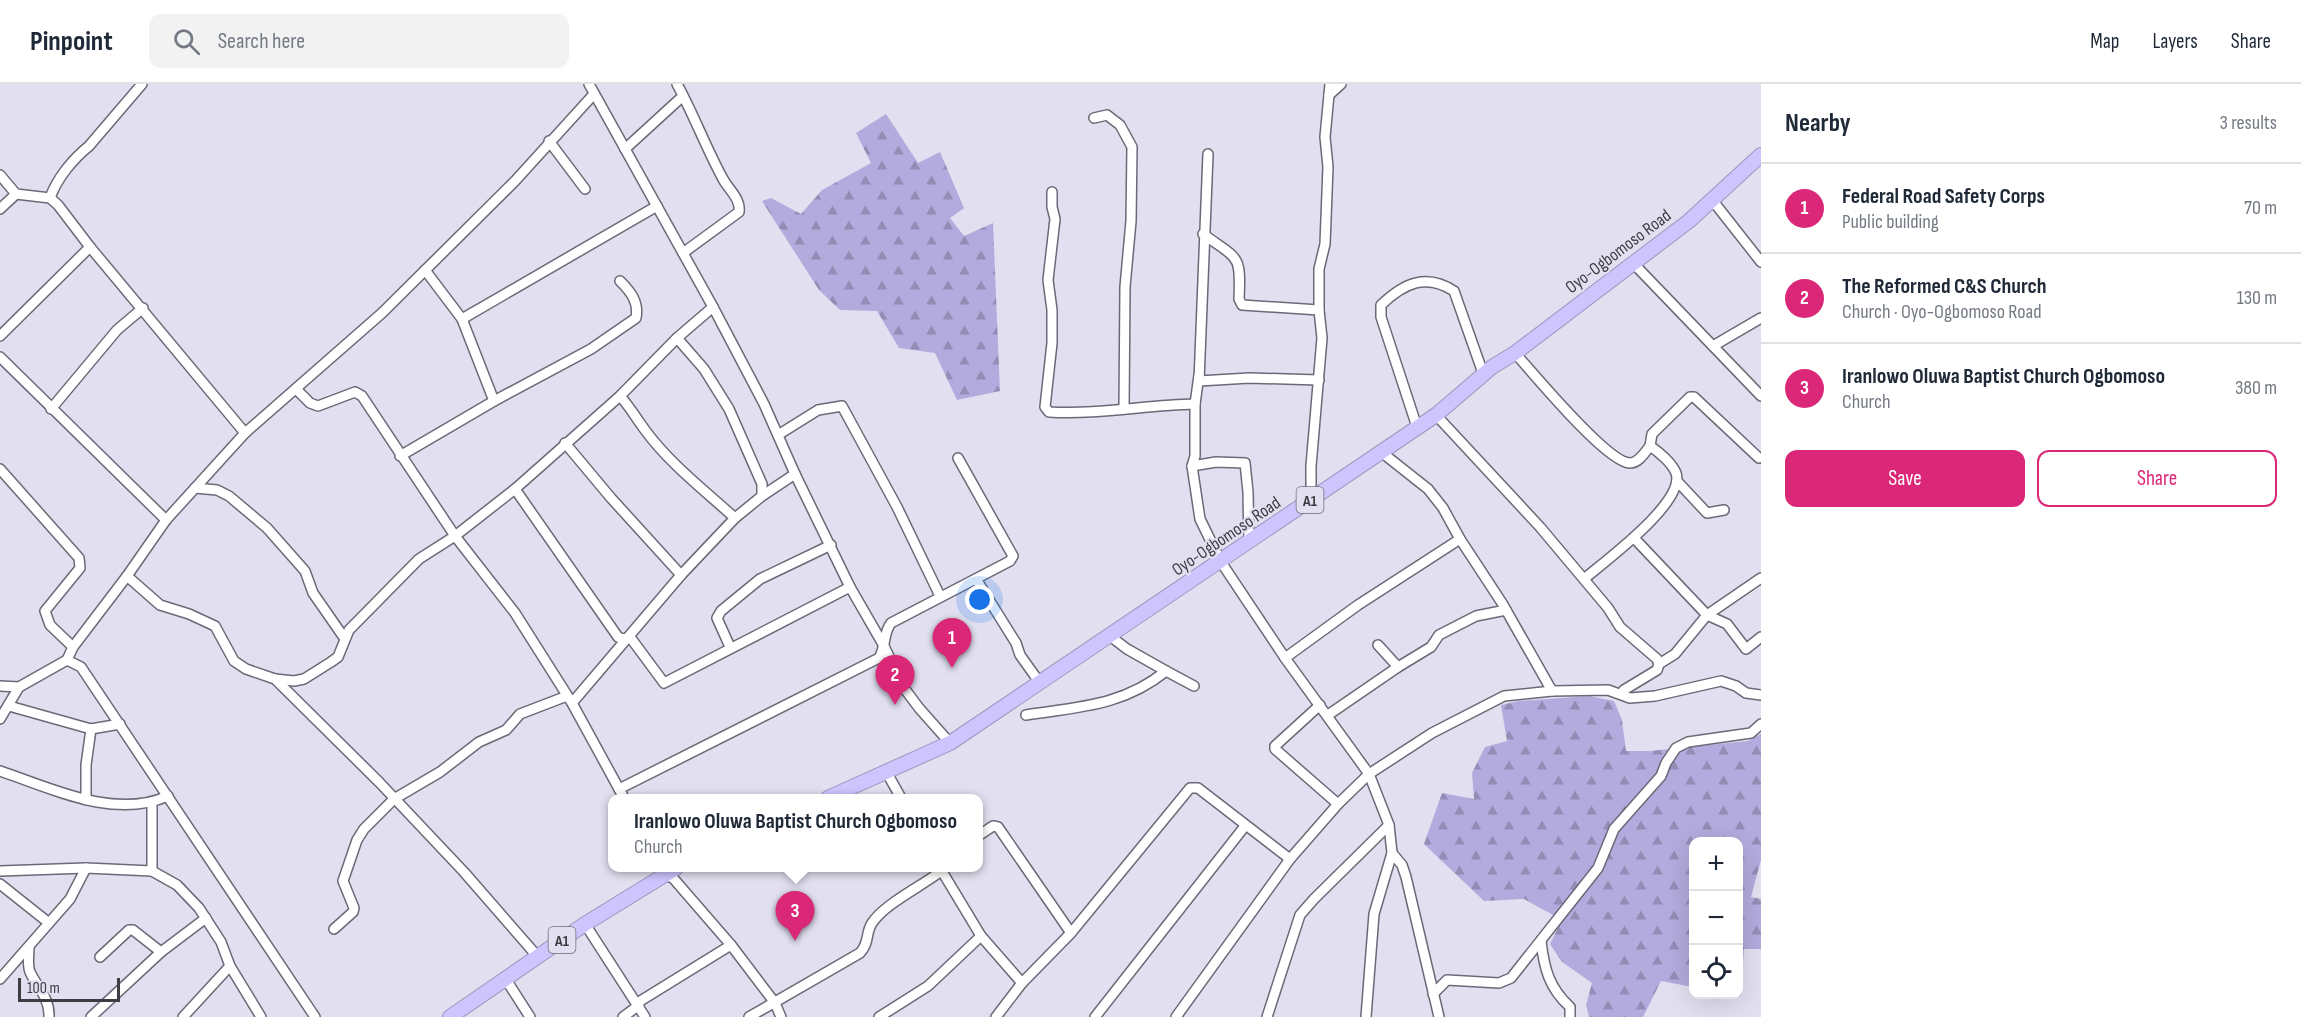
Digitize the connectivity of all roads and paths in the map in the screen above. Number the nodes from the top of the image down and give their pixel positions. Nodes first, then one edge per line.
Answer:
1 (142, 84) edge
2 (588, 84) edge
3 (677, 84) edge
4 (1330, 84) edge
5 (1341, 84) edge
6 (594, 94) junction
7 (1329, 95) junction
8 (684, 96) junction
9 (1094, 118) dead end
10 (549, 141) junction
11 (625, 149) junction
12 (1208, 154) dead end
13 (1761, 155) edge
14 (0, 175) edge
15 (585, 189) dead end
16 (1052, 192) dead end
17 (16, 194) junction
18 (50, 198) junction
19 (1713, 201) junction
20 (657, 206) junction
21 (0, 209) edge
22 (1203, 234) junction
23 (90, 247) junction
24 (683, 253) junction
25 (1761, 262) edge
26 (1633, 263) junction
27 (425, 270) junction
28 (620, 281) dead end
29 (713, 307) junction
30 (143, 308) junction
31 (1318, 310) junction
32 (1761, 318) edge
33 (462, 319) junction
34 (0, 336) edge
35 (677, 338) junction
36 (1713, 345) junction
37 (1515, 353) junction
38 (0, 357) edge
39 (1199, 375) junction
40 (1484, 376) junction
41 (1319, 380) junction
42 (296, 389) junction
43 (620, 396) junction
44 (1761, 396) edge
45 (494, 400) junction
46 (1195, 404) junction
47 (51, 409) junction
48 (1124, 409) junction
49 (1436, 414) junction
50 (1417, 427) junction
51 (245, 434) junction
52 (778, 435) junction
53 (565, 443) junction
54 (1650, 446) junction
55 (1380, 451) junction
56 (400, 456) junction
57 (958, 458) dead end
58 (1759, 458) dead end
59 (1192, 466) junction
60 (0, 469) edge
61 (795, 474) junction
62 (1677, 481) junction
63 (195, 488) junction
64 (515, 489) junction
65 (762, 496) junction
66 (1311, 499) junction
67 (1724, 510) dead end
68 (735, 518) junction
69 (166, 520) junction
70 (455, 536) junction
71 (1460, 538) junction
72 (1634, 538) junction
73 (1249, 542) junction
74 (831, 545) junction
75 (1221, 562) junction
76 (681, 575) junction
77 (127, 576) junction
78 (976, 579) junction
79 (1584, 579) junction
80 (1761, 579) edge
81 (850, 587) junction
82 (940, 596) junction
83 (1506, 610) junction
84 (1707, 615) junction
85 (1110, 636) junction
86 (630, 637) junction
87 (1761, 637) edge
88 (345, 639) junction
89 (1378, 645) dead end
90 (884, 646) junction
91 (73, 647) junction
92 (730, 647) junction
93 (1285, 658) junction
94 (67, 660) junction
95 (1659, 664) junction
96 (1398, 667) junction
97 (1166, 671) junction
98 (275, 679) junction
99 (1040, 683) junction
100 (0, 686) edge
101 (1194, 686) dead end
102 (19, 687) junction
103 (1552, 691) junction
104 (1621, 694) junction
105 (1761, 695) edge
106 (569, 700) junction
107 (1320, 705) junction
108 (9, 706) junction
109 (1026, 715) dead end
110 (1328, 715) junction
111 (0, 719) edge
112 (120, 724) junction
113 (1761, 724) edge
114 (91, 729) junction
115 (950, 743) junction
116 (0, 771) edge
117 (887, 773) junction
118 (1369, 774) junction
119 (621, 794) edge
120 (837, 794) edge
121 (899, 794) edge
122 (168, 795) junction
123 (394, 799) junction
124 (86, 800) junction
125 (152, 802) junction
126 (1338, 804) junction
127 (1389, 825) junction
128 (1245, 826) junction
129 (983, 833) edge
130 (1392, 854) junction
131 (1290, 859) junction
132 (86, 868) junction
133 (0, 871) edge
134 (153, 871) junction
135 (661, 872) edge
136 (664, 872) edge
137 (938, 872) edge
138 (942, 872) edge
139 (0, 884) edge
140 (206, 918) junction
141 (49, 923) junction
142 (585, 924) junction
143 (334, 929) dead end
144 (1071, 933) junction
145 (981, 936) junction
146 (1542, 941) junction
147 (731, 945) junction
148 (29, 947) junction
149 (161, 952) junction
150 (100, 957) dead end
151 (538, 957) junction
152 (230, 966) junction
153 (505, 978) junction
154 (0, 979) edge
155 (1022, 982) junction
156 (1433, 993) junction
157 (775, 1003) junction
158 (639, 1005) junction
159 (468, 1012) edge
160 (1179, 1014) edge
161 (49, 1017) edge
162 (91, 1017) edge
163 (183, 1017) edge
164 (261, 1017) edge
165 (315, 1017) edge
166 (450, 1017) edge
167 (530, 1017) edge
168 (622, 1017) edge
169 (645, 1017) edge
170 (749, 1017) edge
171 (781, 1017) edge
172 (879, 1017) edge
173 (996, 1017) edge
174 (1095, 1017) edge
175 (1191, 1017) edge
176 (1267, 1017) edge
177 (1366, 1017) edge
178 (1439, 1017) edge
179 (1570, 1017) edge

1 - 18 street
2 - 6 street
3 - 8 street
4 - 7 street
5 - 7 street
6 - 10 street
6 - 11 street
7 - 31 street
8 - 11 street
8 - 24 street
9 - 48 street
10 - 15 street
10 - 27 street
11 - 20 street
12 - 22 street
13 - 19 highway, Oyo-Ogbomoso Road / A1
14 - 17 street
16 - 48 street
17 - 18 street
17 - 21 street
18 - 23 street
19 - 25 street
19 - 26 highway, Oyo-Ogbomoso Road / A1
20 - 24 street
20 - 33 street
22 - 31 street
22 - 39 street
23 - 30 street
23 - 34 street
24 - 29 street
26 - 36 street
26 - 37 highway, Oyo-Ogbomoso Road / A1
27 - 33 street
27 - 42 street
28 - 45 street
29 - 35 street
29 - 52 street
30 - 47 street
30 - 51 street
31 - 41 street
32 - 36 street
33 - 45 street
35 - 43 street
35 - 65 street
36 - 44 street
37 - 40 highway, Oyo-Ogbomoso Road / A1
37 - 54 street
38 - 47 street
39 - 41 street
39 - 46 street
40 - 49 highway, Oyo-Ogbomoso Road / A1
40 - 50 street
41 - 66 street
42 - 51 street
42 - 56 street
43 - 53 street
43 - 68 street
45 - 56 street
46 - 48 street
46 - 59 street
47 - 69 street
49 - 50 highway, Oyo-Ogbomoso Road / A1
49 - 79 street
50 - 55 highway, Oyo-Ogbomoso Road / A1
51 - 63 street
52 - 61 street
52 - 82 street
53 - 64 street
53 - 76 street
54 - 58 street
54 - 62 street
55 - 66 highway, Oyo-Ogbomoso Road / A1
55 - 71 street
56 - 70 street
57 - 78 street
59 - 73 street
59 - 75 street
60 - 91 street
61 - 65 street
61 - 74 street
62 - 67 street
62 - 72 street
63 - 69 street
63 - 88 street
64 - 70 street
64 - 86 street
65 - 68 street
66 - 73 highway, Oyo-Ogbomoso Road / A1
68 - 76 street
69 - 77 street
70 - 88 street
70 - 106 street
71 - 83 street
71 - 93 street
72 - 79 street
72 - 84 street
73 - 75 highway, Oyo-Ogbomoso Road / A1
74 - 81 street
74 - 92 street
75 - 85 highway, Oyo-Ogbomoso Road / A1
75 - 93 street
76 - 86 street
77 - 91 street
77 - 98 street
78 - 82 street
78 - 99 street
79 - 95 street
80 - 84 street
81 - 90 street
81 - 92 street
82 - 90 street
83 - 96 street
83 - 103 street
84 - 87 street
84 - 95 street
85 - 97 street
85 - 99 highway, Oyo-Ogbomoso Road / A1
86 - 92 street
86 - 106 street
88 - 98 street
89 - 96 street
90 - 115 street
90 - 119 street
91 - 94 street
93 - 107 street
94 - 102 street
94 - 112 street
95 - 104 street
96 - 110 street
97 - 101 street
97 - 109 street
98 - 123 street
99 - 115 highway, Oyo-Ogbomoso Road / A1
100 - 102 street
102 - 108 street
103 - 104 street
103 - 118 street
104 - 105 street
106 - 119 street
106 - 123 street
107 - 110 street
107 - 126 street
108 - 111 street
108 - 114 street
110 - 118 street
112 - 114 street
112 - 122 street
113 - 146 street
114 - 124 street
115 - 117 highway, Oyo-Ogbomoso Road / A1
116 - 124 street
117 - 120 highway, Oyo-Ogbomoso Road / A1
117 - 121 street
118 - 126 street
118 - 127 street
122 - 125 street
122 - 165 street
123 - 143 street
123 - 151 street
124 - 125 street
125 - 134 street
126 - 131 street
127 - 130 street
127 - 176 street
128 - 131 street
128 - 144 street
128 - 174 street
129 - 144 street
130 - 156 street
130 - 177 street
131 - 160 street
132 - 133 street
132 - 134 street
132 - 141 street
134 - 140 street
135 - 142 highway, A1
136 - 147 street
137 - 157 street
138 - 145 street
139 - 141 street
140 - 149 street
140 - 152 street
141 - 148 street
142 - 151 highway, A1
142 - 158 street
144 - 155 street
145 - 155 street
145 - 172 street
146 - 156 street
146 - 179 street
147 - 157 street
147 - 158 street
148 - 154 street
148 - 161 street
149 - 150 street
149 - 162 street
151 - 153 highway, A1
152 - 163 street
152 - 164 street
153 - 159 highway, A1
153 - 167 street
155 - 173 street
156 - 178 street
157 - 170 street
157 - 171 street
158 - 168 street
158 - 169 street
159 - 166 highway, A1
160 - 175 street

